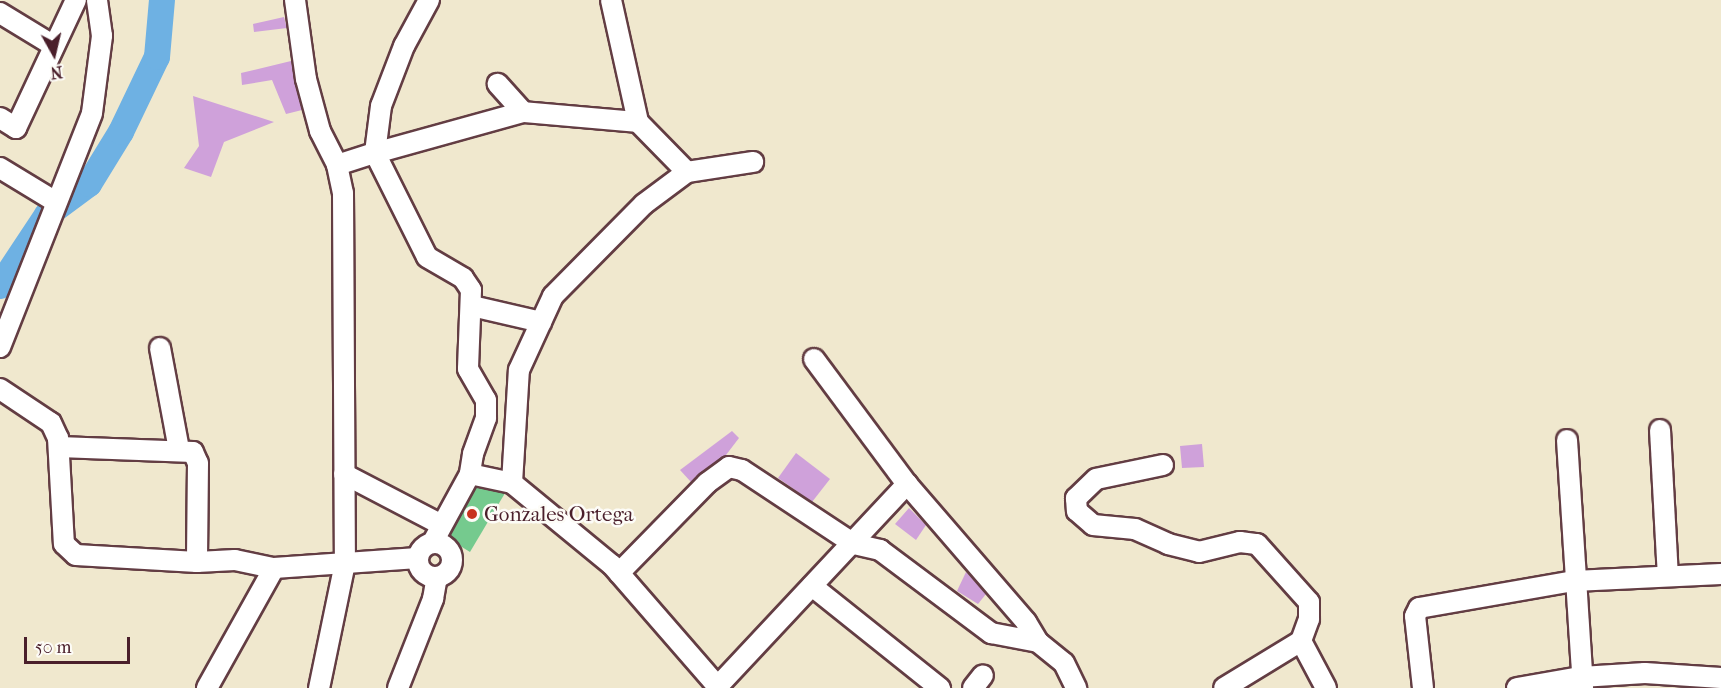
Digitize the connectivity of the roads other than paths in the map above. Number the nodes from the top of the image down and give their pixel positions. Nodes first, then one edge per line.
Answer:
1 (76, 0) edge
2 (97, 0) edge
3 (295, 0) edge
4 (429, 0) edge
5 (611, 0) edge
6 (0, 13) edge
7 (54, 46) junction
8 (498, 84) dead end
9 (523, 112) junction
10 (0, 118) edge
11 (638, 122) junction
12 (375, 153) junction
13 (753, 162) dead end
14 (337, 165) junction
15 (0, 168) edge
16 (687, 172) junction
17 (56, 202) junction
18 (472, 306) junction
19 (541, 322) junction
20 (0, 347) edge
21 (160, 348) dead end
22 (814, 359) dead end
23 (0, 389) edge
24 (1660, 430) dead end
25 (1567, 440) dead end
26 (59, 447) junction
27 (179, 450) junction
28 (1163, 465) dead end
29 (344, 474) junction
30 (470, 474) junction
31 (512, 483) junction
32 (908, 484) junction
33 (442, 525) junction
34 (433, 542) junction
35 (854, 544) junction
36 (418, 558) junction
37 (197, 562) junction
38 (345, 563) junction
39 (274, 568) junction
40 (619, 573) junction
41 (1721, 574) edge
42 (1668, 576) junction
43 (437, 577) junction
44 (1574, 581) junction
45 (813, 586) junction
46 (1301, 641) junction
47 (1038, 642) junction
48 (1064, 663) junction
49 (1721, 678) edge
50 (1582, 682) edge
51 (719, 687) edge
52 (207, 688) edge
53 (319, 688) edge
54 (398, 688) edge
55 (940, 688) edge
56 (1076, 688) edge
57 (1084, 688) edge
58 (1224, 688) edge
59 (1326, 688) edge
60 (1423, 688) edge
61 (1517, 688) edge

1 - 7 street
2 - 17 street
3 - 14 street
4 - 12 street
5 - 11 street
6 - 7 street
7 - 10 street
8 - 9 street
9 - 11 street
9 - 12 street
11 - 16 street
12 - 14 street
12 - 18 street
13 - 16 street
14 - 29 street
15 - 17 street
16 - 19 street
17 - 20 street
18 - 19 street
18 - 30 street
19 - 31 street
21 - 27 street
22 - 32 street
23 - 26 street
24 - 42 street
25 - 44 street
26 - 27 street
26 - 37 street
27 - 37 street
28 - 46 street
29 - 33 street
29 - 38 street
30 - 31 street
30 - 33 street
31 - 40 street
32 - 35 street
32 - 47 street
33 - 34 street
34 - 36 street
34 - 43 street
35 - 40 street
35 - 45 street
35 - 47 street
36 - 38 street
36 - 43 street
37 - 39 street
38 - 39 street
38 - 53 street
39 - 52 street
40 - 51 street
41 - 42 street
42 - 44 street
43 - 54 street
44 - 50 street
44 - 60 street
45 - 51 street
45 - 55 street
46 - 58 street
46 - 59 street
47 - 48 street
48 - 56 street
48 - 57 street
49 - 50 street
50 - 61 street

